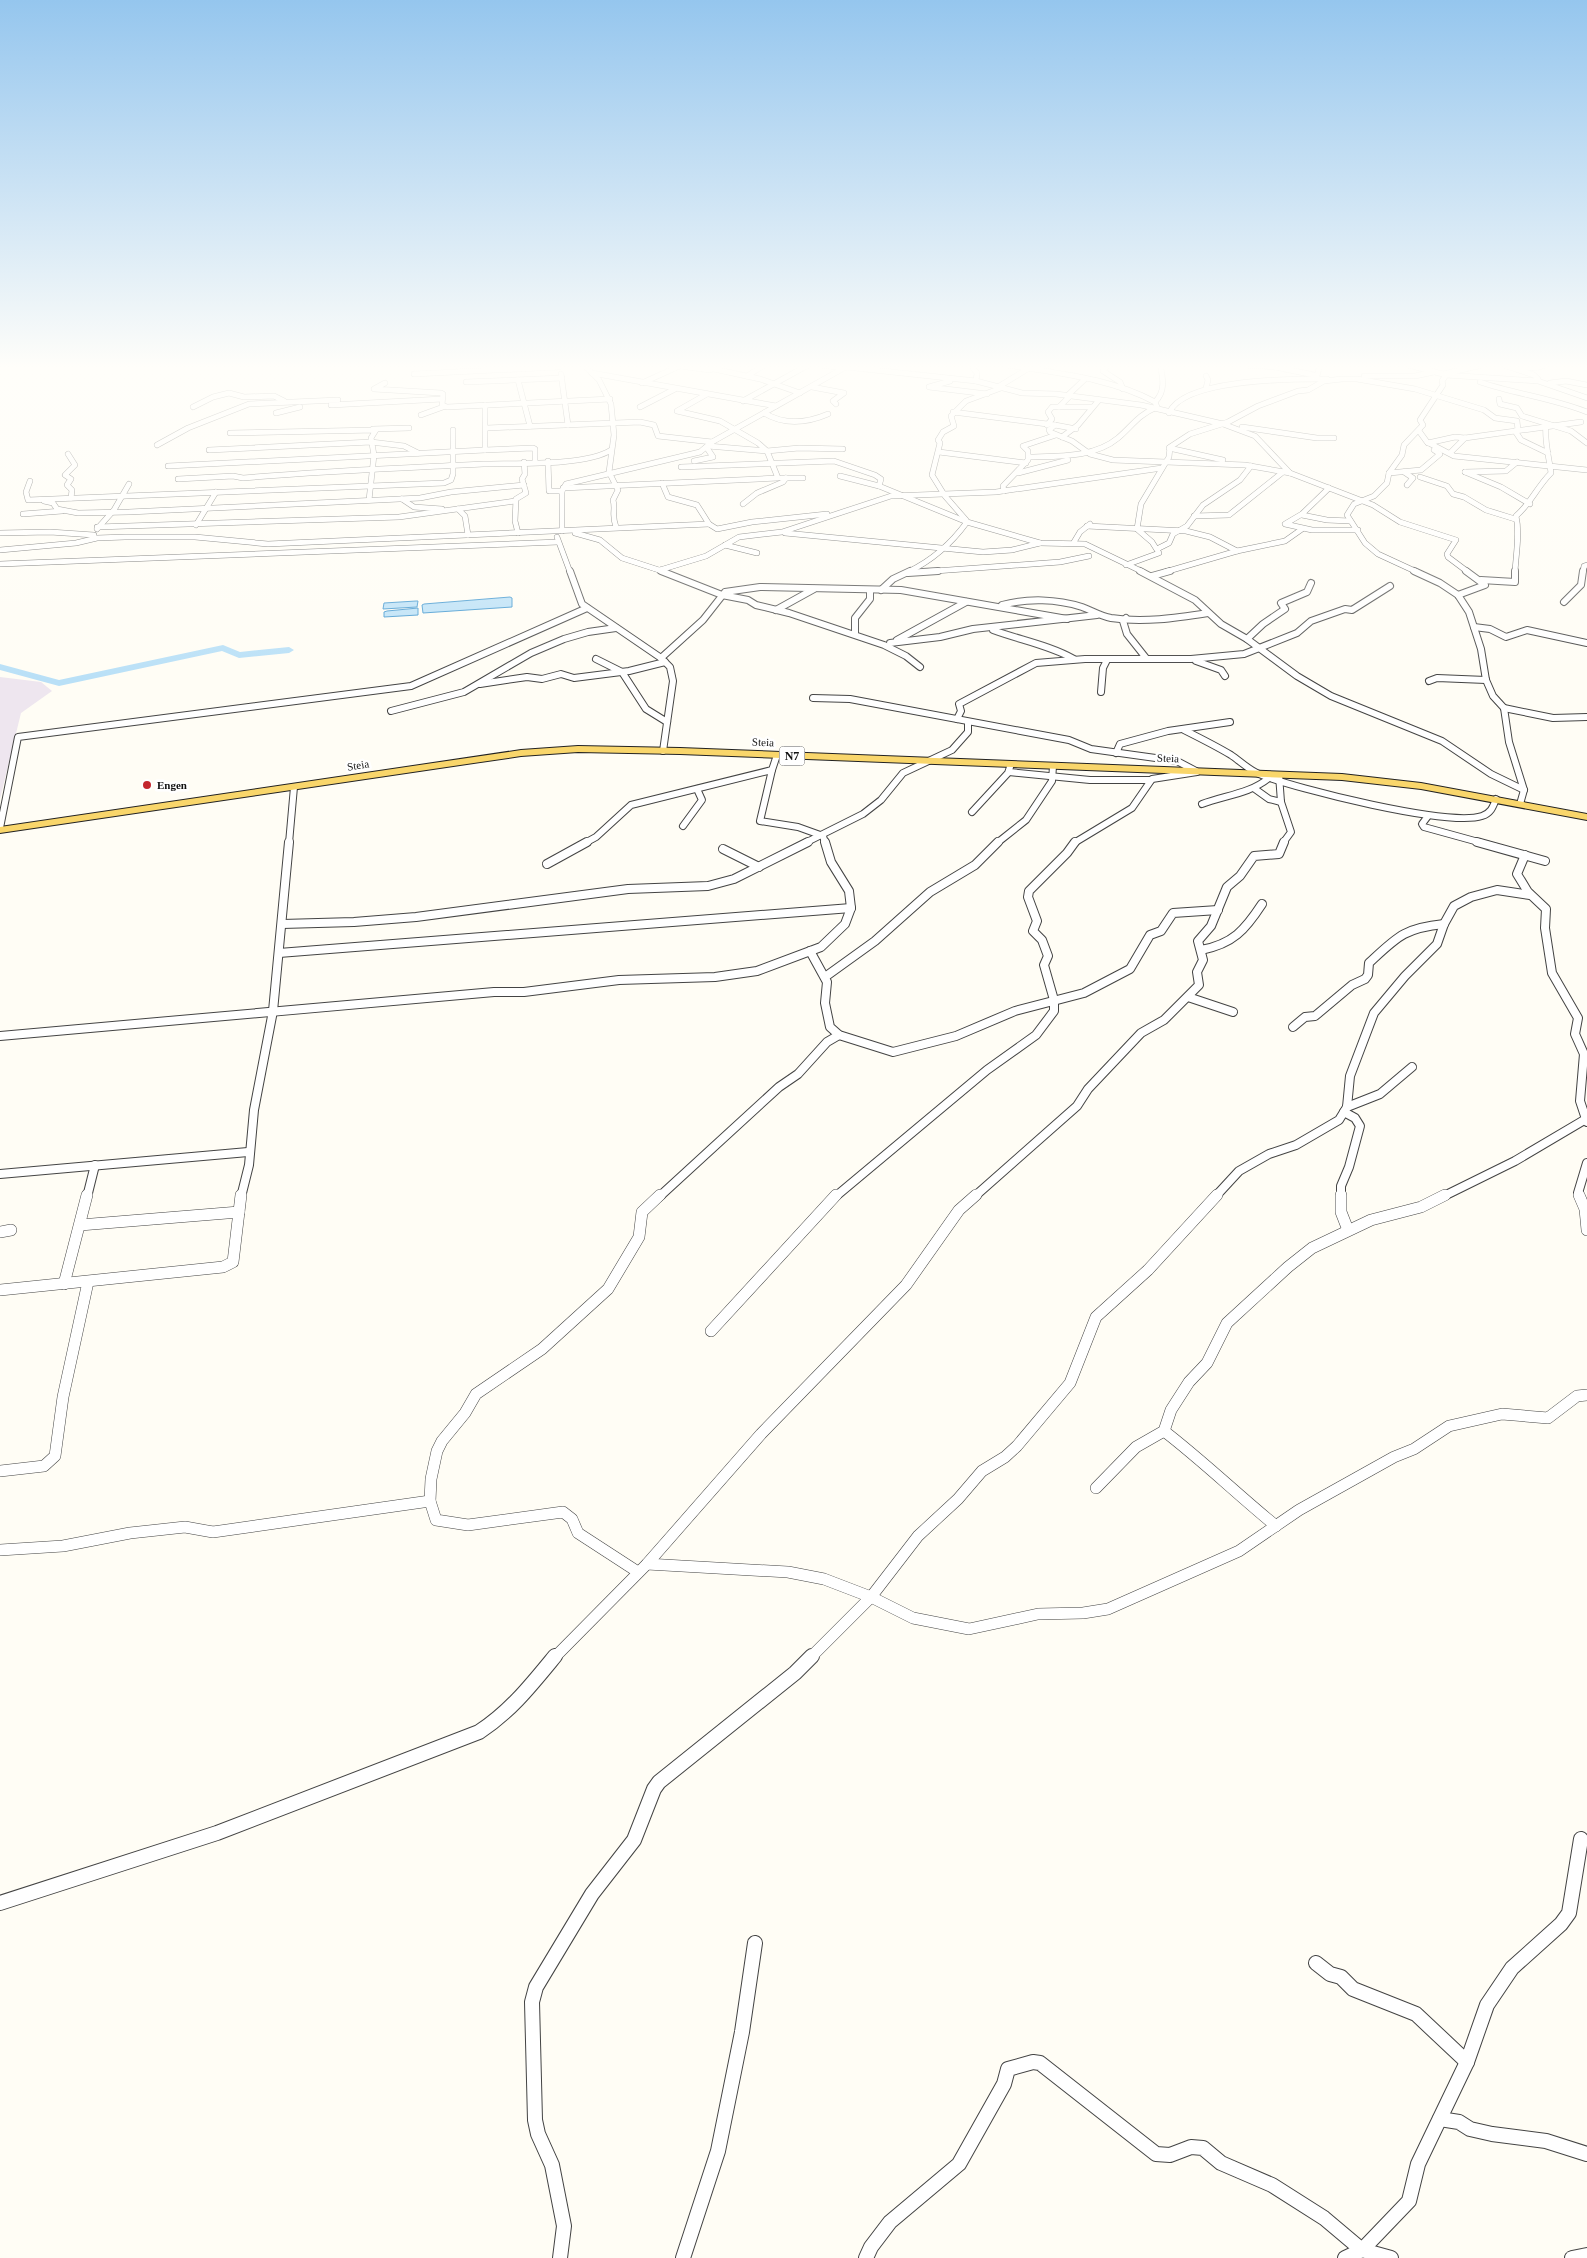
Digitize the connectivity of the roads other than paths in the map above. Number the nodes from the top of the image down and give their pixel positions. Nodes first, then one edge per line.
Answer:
1 (71, 469) edge
2 (268, 469) edge
3 (385, 469) edge
4 (452, 469) edge
5 (525, 469) edge
6 (548, 469) edge
7 (623, 469) edge
8 (682, 469) edge
9 (775, 469) edge
10 (857, 469) edge
11 (934, 469) edge
12 (1021, 469) edge
13 (1031, 469) edge
14 (1136, 469) edge
15 (1161, 469) edge
16 (1248, 469) edge
17 (1269, 469) edge
18 (1287, 469) edge
19 (1392, 469) edge
20 (1508, 469) edge
21 (1550, 469) edge
22 (372, 470) junction
23 (1418, 471) joint
24 (609, 472) junction
25 (1283, 472) junction
26 (1404, 472) junction
27 (1018, 473) junction
28 (1290, 473) junction
29 (1390, 473) junction
30 (267, 475) junction
31 (840, 476) dead end
32 (1412, 476) junction
33 (1420, 477) junction
34 (778, 478) junction
35 (786, 478) junction
36 (803, 478) dead end
37 (178, 479) dead end
38 (30, 481) dead end
39 (686, 482) junction
40 (662, 483) junction
41 (129, 484) dead end
42 (371, 485) junction
43 (524, 485) junction
44 (615, 485) junction
45 (1407, 485) dead end
46 (879, 486) junction
47 (1329, 488) junction
48 (260, 490) junction
49 (562, 490) junction
50 (1004, 490) junction
51 (216, 492) junction
52 (944, 494) junction
53 (902, 495) junction
54 (123, 496) junction
55 (71, 498) junction
56 (402, 499) junction
57 (34, 500) junction
58 (368, 500) junction
59 (1361, 500) junction
60 (515, 501) junction
61 (743, 504) dead end
62 (1530, 504) junction
63 (205, 508) junction
64 (455, 510) junction
65 (64, 511) junction
66 (112, 512) junction
67 (23, 514) dead end
68 (840, 514) junction
69 (1302, 515) junction
70 (1194, 516) junction
71 (1515, 519) junction
72 (1350, 520) junction
73 (1092, 521) dead end
74 (967, 522) junction
75 (709, 524) junction
76 (196, 525) junction
77 (1087, 526) junction
78 (97, 527) junction
79 (616, 527) junction
80 (1137, 529) junction
81 (1302, 529) junction
82 (1180, 530) junction
83 (1358, 530) junction
84 (561, 531) junction
85 (782, 532) junction
86 (0, 533) edge
87 (518, 533) junction
88 (468, 535) junction
89 (94, 537) junction
90 (558, 542) junction
91 (1074, 542) junction
92 (1040, 543) junction
93 (725, 544) junction
94 (1157, 549) junction
95 (0, 550) edge
96 (942, 550) junction
97 (1237, 551) junction
98 (757, 553) dead end
99 (1089, 556) dead end
100 (0, 564) edge
101 (1126, 565) junction
102 (1587, 565) edge
103 (660, 570) junction
104 (908, 573) junction
105 (1152, 576) junction
106 (1481, 580) junction
107 (1311, 583) dead end
108 (1390, 586) dead end
109 (815, 589) junction
110 (870, 590) junction
111 (881, 590) junction
112 (1458, 594) junction
113 (722, 595) junction
114 (966, 601) junction
115 (1564, 602) dead end
116 (999, 606) junction
117 (587, 608) junction
118 (776, 610) junction
119 (1208, 612) junction
120 (1096, 615) junction
121 (1126, 618) junction
122 (1067, 620) junction
123 (1474, 627) junction
124 (616, 628) junction
125 (990, 629) junction
126 (855, 634) junction
127 (1247, 639) junction
128 (1587, 643) edge
129 (887, 644) junction
130 (1260, 649) junction
131 (1146, 658) junction
132 (1074, 659) junction
133 (1190, 659) junction
134 (596, 660) dead end
135 (663, 660) junction
136 (1107, 660) junction
137 (920, 667) dead end
138 (622, 672) junction
139 (1225, 676) dead end
140 (1486, 680) junction
141 (1429, 681) dead end
142 (475, 685) junction
143 (1101, 692) dead end
144 (813, 698) dead end
145 (1504, 708) junction
146 (391, 711) dead end
147 (1587, 717) edge
148 (958, 720) junction
149 (667, 722) junction
150 (968, 722) junction
151 (1230, 722) dead end
152 (1184, 730) junction
153 (664, 746) junction
154 (1116, 753) junction
155 (777, 755) junction
156 (932, 762) junction
157 (1010, 768) junction
158 (772, 770) junction
159 (1053, 771) junction
160 (1199, 772) junction
161 (1258, 774) junction
162 (1276, 778) junction
163 (1151, 780) junction
164 (294, 787) junction
165 (697, 789) junction
166 (1255, 789) junction
167 (1524, 790) junction
168 (1496, 800) junction
169 (1281, 802) junction
170 (1202, 804) dead end
171 (1520, 804) junction
172 (972, 812) dead end
173 (1428, 816) junction
174 (1587, 817) edge
175 (683, 826) dead end
176 (0, 829) edge
177 (820, 835) junction
178 (723, 849) dead end
179 (1525, 855) junction
180 (1546, 861) dead end
181 (547, 864) dead end
182 (759, 867) junction
183 (1530, 895) junction
184 (1262, 904) dead end
185 (851, 908) junction
186 (1218, 910) junction
187 (282, 924) junction
188 (1444, 924) junction
189 (1202, 950) junction
190 (810, 951) junction
191 (279, 953) junction
192 (825, 977) junction
193 (1188, 997) junction
194 (1054, 1000) junction
195 (274, 1011) junction
196 (1233, 1012) dead end
197 (1294, 1027) dead end
198 (839, 1035) junction
199 (0, 1036) edge
200 (1412, 1066) dead end
201 (1345, 1110) junction
202 (1586, 1121) edge
203 (248, 1152) junction
204 (1587, 1163) edge
205 (95, 1165) junction
206 (0, 1174) edge
207 (239, 1212) junction
208 (80, 1225) junction
209 (11, 1230) dead end
210 (1348, 1230) junction
211 (1587, 1230) edge
212 (0, 1232) edge
213 (88, 1282) junction
214 (64, 1284) junction
215 (0, 1290) edge
216 (711, 1331) dead end
217 (1587, 1396) edge
218 (1164, 1431) junction
219 (0, 1472) edge
220 (1096, 1488) dead end
221 (430, 1501) junction
222 (1276, 1526) junction
223 (0, 1550) edge
224 (642, 1568) junction
225 (871, 1597) junction
226 (1582, 1839) dead end
227 (0, 1903) edge
228 (755, 1943) dead end
229 (1316, 1963) dead end
230 (1467, 2062) junction
231 (1440, 2119) junction
232 (1587, 2154) edge
233 (1362, 2250) junction
234 (1587, 2255) edge
235 (560, 2258) edge
236 (683, 2258) edge
237 (866, 2258) edge
238 (1345, 2258) edge
239 (1391, 2258) edge
240 (1572, 2258) edge

1 - 55 street
2 - 30 street
3 - 22 street
4 - 42 street
5 - 43 street
6 - 49 street
7 - 24 street
8 - 39 street
9 - 34 street
10 - 46 street
11 - 52 street
12 - 27 street
13 - 27 street
14 - 50 street
15 - 80 street
16 - 70 street
17 - 25 street
18 - 28 street
19 - 29 street
20 - 62 street
21 - 62 street
22 - 30 street
22 - 42 street
23 - 26 street
23 - 33 street
24 - 44 street
24 - 49 street
25 - 28 street
25 - 70 street
26 - 29 street
26 - 32 street
27 - 50 street
28 - 47 street
29 - 59 street
30 - 37 street
30 - 48 street
31 - 46 street
32 - 33 street
32 - 45 street
33 - 71 street
34 - 35 street
34 - 39 street
35 - 36 street
35 - 61 street
38 - 57 street
39 - 40 street
40 - 44 street
40 - 75 street
41 - 54 street
42 - 48 street
42 - 58 street
43 - 56 street
43 - 60 street
44 - 49 street
44 - 79 street
46 - 53 street
47 - 59 street
47 - 69 street
48 - 51 street
49 - 84 street
50 - 52 street
51 - 54 street
51 - 63 street
52 - 53 street
52 - 74 street
53 - 68 street
53 - 74 street
54 - 55 street
54 - 66 street
55 - 57 street
56 - 58 street
56 - 64 street
57 - 65 street
58 - 63 street
59 - 72 street
59 - 106 street
60 - 64 street
60 - 87 street
62 - 71 street
63 - 66 street
63 - 76 street
64 - 76 street
64 - 88 street
65 - 66 street
65 - 67 street
66 - 78 street
68 - 75 street
68 - 85 street
69 - 72 street
69 - 81 street
70 - 82 street
71 - 106 street
72 - 83 street
73 - 77 street
74 - 92 street
74 - 96 street
75 - 79 street
76 - 78 street
77 - 80 street
77 - 91 street
78 - 89 street
79 - 84 street
80 - 82 street
80 - 94 street
81 - 83 street
81 - 97 street
82 - 94 street
82 - 97 street
83 - 112 street
84 - 87 street
84 - 90 street
84 - 103 street
85 - 93 street
85 - 96 street
86 - 89 street
87 - 88 street
88 - 89 street
89 - 95 street
90 - 100 street
90 - 117 street
91 - 92 street
91 - 101 street
92 - 96 street
93 - 98 street
93 - 103 street
94 - 101 street
96 - 104 street
97 - 105 street
99 - 104 street
101 - 105 street
102 - 115 street
103 - 113 street
104 - 111 street
105 - 119 street
106 - 112 street
107 - 127 street
108 - 130 street
109 - 110 street
109 - 113 street
109 - 118 street
110 - 111 street
110 - 126 street
111 - 114 street
112 - 123 street
113 - 118 street
113 - 135 street
114 - 116 street
114 - 129 street
116 - 120 street
116 - 122 street
117 - 124 street
117 - 176 street
118 - 126 street
119 - 121 street
119 - 127 street
120 - 121 street
120 - 122 street
121 - 131 street
122 - 125 street
123 - 128 street
123 - 140 street
124 - 135 street
124 - 142 street
125 - 129 street
125 - 132 street
126 - 129 street
127 - 130 street
129 - 137 street
130 - 133 street
130 - 167 street
131 - 133 street
131 - 136 street
132 - 136 street
132 - 148 street
133 - 139 street
134 - 138 street
135 - 138 street
135 - 149 street
136 - 143 street
138 - 142 street
138 - 149 street
140 - 141 street
140 - 145 street
142 - 146 street
144 - 148 street
145 - 147 street
145 - 167 street
148 - 150 street
149 - 153 street
150 - 154 street
150 - 156 street
151 - 152 street
152 - 154 street
152 - 161 street
153 - 155 main road, Steia / N7
153 - 164 main road, Steia / N7
154 - 160 street
155 - 156 main road, Steia / N7
155 - 158 street
156 - 157 main road, Steia / N7
156 - 177 street
157 - 159 main road, Steia / N7
157 - 172 street
158 - 165 street
158 - 177 street
159 - 160 main road, Steia / N7
159 - 163 street
159 - 192 street
160 - 161 main road, Steia / N7
160 - 163 street
161 - 162 main road, Steia / N7
162 - 166 street
162 - 168 main road, Steia / N7
162 - 169 street
162 - 173 street
163 - 194 street
164 - 176 main road, Steia / N7
164 - 187 street
165 - 175 street
165 - 181 street
166 - 169 street
166 - 170 street
167 - 171 street
168 - 171 main road, Steia / N7
168 - 173 street
169 - 186 street
171 - 174 main road, Steia / N7
173 - 179 street
177 - 182 street
177 - 185 street
178 - 182 street
179 - 180 street
179 - 183 street
182 - 187 street
183 - 188 street
183 - 202 street
184 - 189 street
185 - 190 street
185 - 191 street
186 - 189 street
186 - 194 street
187 - 191 street
188 - 197 street
188 - 201 street
189 - 193 street
190 - 192 street
190 - 195 street
191 - 195 street
192 - 198 street
193 - 196 street
193 - 224 street
194 - 198 street
194 - 216 street
195 - 199 street
195 - 203 street
198 - 221 street
200 - 201 street
201 - 210 street
201 - 225 street
202 - 210 street
203 - 205 street
203 - 207 street
204 - 211 street
205 - 206 street
205 - 208 street
207 - 208 street
207 - 213 street
208 - 214 street
209 - 212 street
210 - 218 street
213 - 214 street
213 - 219 street
214 - 215 street
217 - 222 street
218 - 220 street
218 - 222 street
221 - 223 street
221 - 224 street
222 - 225 street
224 - 225 street
224 - 227 street
225 - 235 street
226 - 230 street
228 - 236 street
229 - 230 street
230 - 231 street
231 - 232 street
231 - 233 street
233 - 237 street
233 - 238 street
233 - 239 street
234 - 240 street

